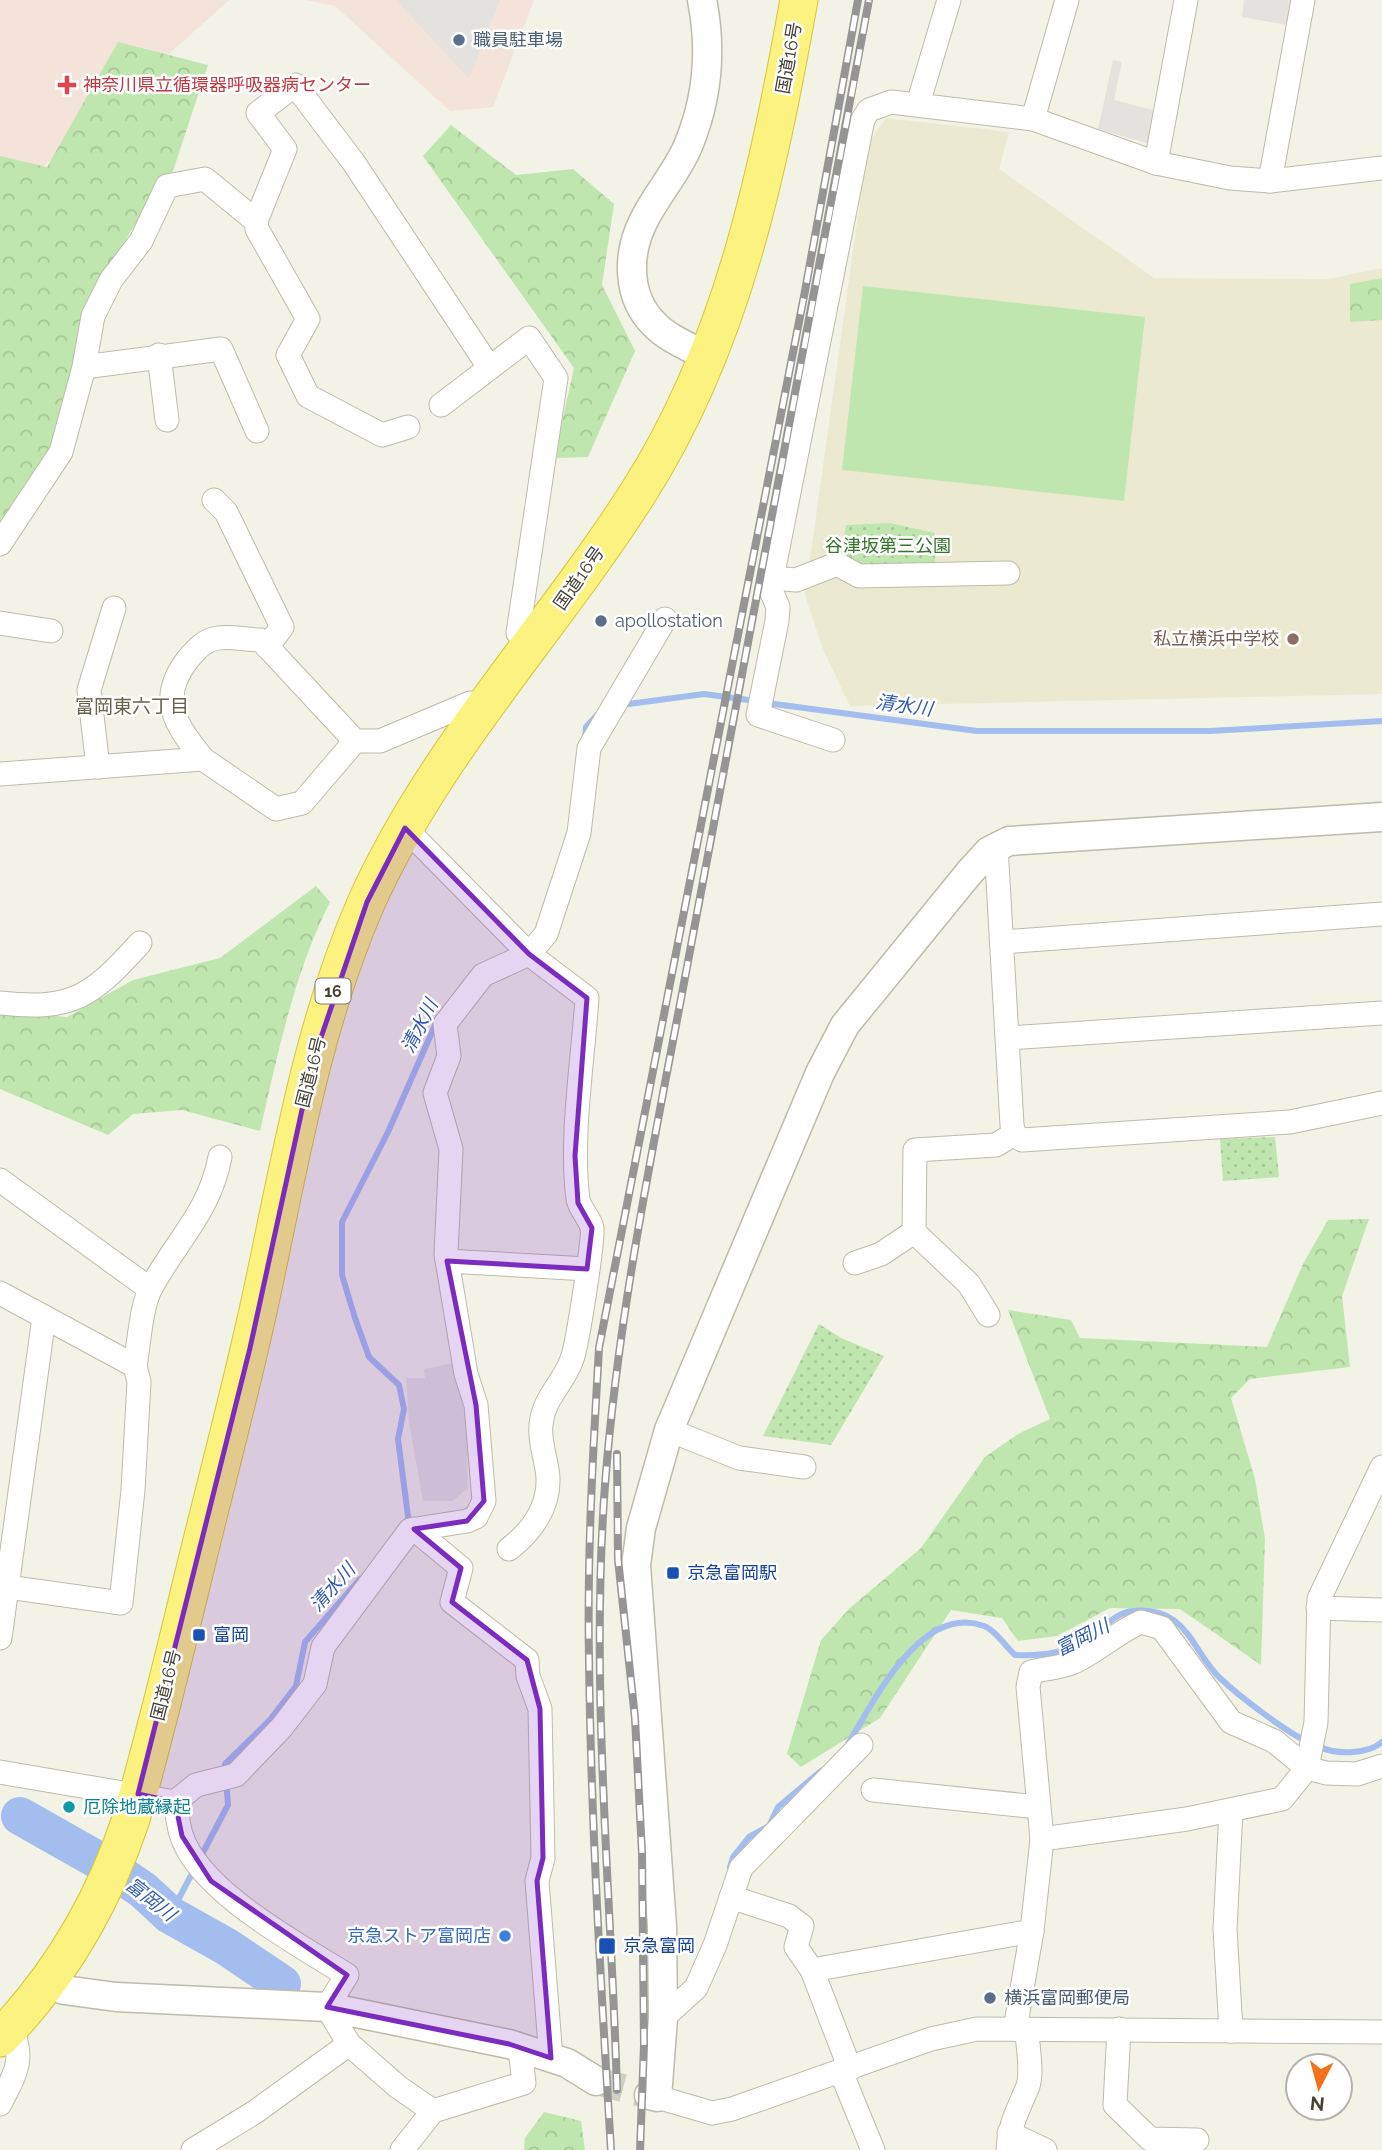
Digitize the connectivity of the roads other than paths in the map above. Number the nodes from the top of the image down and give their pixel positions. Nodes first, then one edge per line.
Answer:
1 (702, 0) edge
2 (799, 0) edge
3 (949, 0) edge
4 (1067, 0) edge
5 (1186, 0) edge
6 (1303, 0) edge
7 (918, 104) junction
8 (1033, 119) junction
9 (1156, 163) junction
10 (1382, 168) edge
11 (1270, 181) junction
12 (256, 221) junction
13 (159, 355) junction
14 (708, 356) junction
15 (84, 367) junction
16 (489, 367) junction
17 (442, 405) dead end
18 (167, 421) dead end
19 (408, 427) dead end
20 (257, 431) dead end
21 (214, 500) dead end
22 (0, 544) edge
23 (1008, 573) dead end
24 (772, 578) junction
25 (114, 608) dead end
26 (665, 619) dead end
27 (0, 623) edge
28 (51, 631) dead end
29 (267, 647) junction
30 (531, 647) junction
31 (484, 710) junction
32 (833, 740) dead end
33 (355, 741) junction
34 (203, 759) junction
35 (98, 767) junction
36 (0, 774) edge
37 (1382, 817) edge
38 (405, 828) junction
39 (996, 846) junction
40 (1382, 914) edge
41 (1002, 942) junction
42 (141, 943) dead end
43 (529, 954) junction
44 (0, 1003) edge
45 (1382, 1013) edge
46 (1008, 1038) junction
47 (1382, 1103) edge
48 (1014, 1134) junction
49 (220, 1157) dead end
50 (0, 1180) edge
51 (914, 1232) junction
52 (447, 1261) junction
53 (855, 1264) dead end
54 (587, 1269) junction
55 (150, 1289) junction
56 (0, 1293) edge
57 (988, 1315) dead end
58 (44, 1317) junction
59 (135, 1366) junction
60 (669, 1430) junction
61 (804, 1467) dead end
62 (1382, 1467) edge
63 (414, 1529) junction
64 (509, 1549) dead end
65 (3, 1587) edge
66 (1318, 1608) junction
67 (1382, 1610) edge
68 (0, 1638) edge
69 (861, 1745) dead end
70 (1382, 1766) edge
71 (1307, 1768) junction
72 (0, 1772) edge
73 (873, 1790) dead end
74 (138, 1794) junction
75 (176, 1802) junction
76 (1038, 1807) junction
77 (1231, 1810) junction
78 (1042, 1839) junction
79 (732, 1897) junction
80 (1032, 1931) junction
81 (812, 1970) junction
82 (47, 1982) junction
83 (327, 2007) junction
84 (663, 2018) junction
85 (1021, 2029) junction
86 (1119, 2029) junction
87 (1231, 2031) junction
88 (6, 2032) edge
89 (1382, 2032) edge
90 (349, 2044) junction
91 (520, 2048) junction
92 (551, 2058) junction
93 (846, 2071) junction
94 (596, 2081) tunnel mouth
95 (653, 2096) joint
96 (0, 2104) edge
97 (432, 2111) junction
98 (1197, 2140) dead end
99 (1009, 2141) edge
100 (193, 2150) edge
101 (402, 2150) edge
102 (873, 2150) edge
103 (1045, 2150) edge

1 - 14 street
2 - 14 highway, 国道16号 / 16
3 - 7 street
4 - 8 street
5 - 9 street
6 - 11 street
7 - 8 street
7 - 24 street
8 - 9 street
9 - 11 street
10 - 11 street
12 - 15 street
12 - 16 street
12 - 19 street
13 - 15 street
13 - 18 street
13 - 20 street
14 - 30 highway, 国道16号 / 16
15 - 22 street
16 - 17 street
16 - 30 street
21 - 29 street
23 - 24 street
24 - 32 street
25 - 35 street
26 - 43 street
27 - 28 street
29 - 33 street
29 - 34 street
30 - 31 highway, 国道16号 / 16
31 - 33 street
31 - 38 highway, 国道16号 / 16
33 - 34 street
34 - 35 street
35 - 36 street
37 - 39 street
38 - 43 street
38 - 74 highway, 国道16号 / 16
39 - 41 street
39 - 60 street
40 - 41 street
41 - 46 street
42 - 44 street
43 - 52 street
43 - 54 street
45 - 46 street
46 - 48 street
47 - 48 street
48 - 51 street
49 - 55 street
50 - 55 street
51 - 53 street
51 - 57 street
52 - 54 street
52 - 63 street
54 - 64 street
55 - 59 street
56 - 58 street
58 - 59 street
58 - 65 street
59 - 65 street
60 - 61 street
60 - 84 street
62 - 66 street
63 - 75 street
63 - 92 street
65 - 68 street
66 - 67 street
66 - 71 street
69 - 79 street
70 - 71 street
71 - 76 street
71 - 77 street
72 - 74 street
73 - 76 street
74 - 75 street
74 - 82 highway, 国道16号 / 16
75 - 83 street
76 - 78 street
77 - 78 street
77 - 87 street
78 - 80 street
79 - 81 street
79 - 84 street
80 - 81 street
80 - 85 street
81 - 93 street
82 - 83 street
82 - 88 highway, 国道16号 / 16
83 - 90 street
83 - 91 street
84 - 95 street
85 - 86 street
85 - 93 street
85 - 99 street
86 - 87 street
86 - 98 street
87 - 89 street
88 - 96 street
90 - 97 street
90 - 100 street
91 - 92 street
91 - 97 street
92 - 94 street
93 - 95 street
93 - 102 street
97 - 101 street
99 - 103 street

